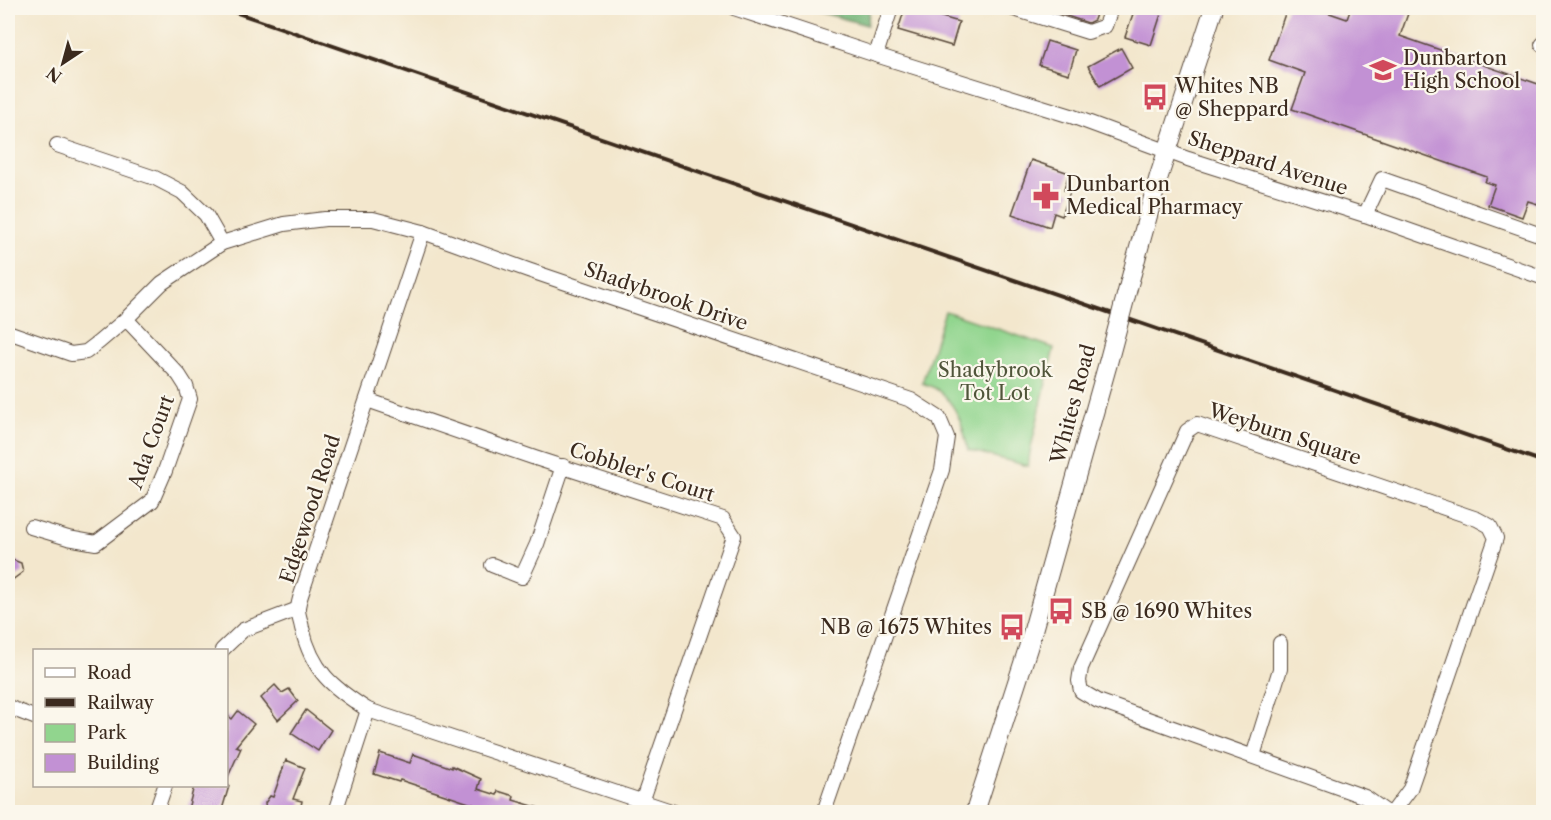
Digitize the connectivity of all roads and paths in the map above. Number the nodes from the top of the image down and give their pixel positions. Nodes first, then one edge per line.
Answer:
1 (734, 8) edge
2 (891, 8) edge
3 (1011, 8) edge
4 (1111, 8) edge
5 (1214, 8) edge
6 (876, 55) junction
7 (57, 145) dead end
8 (1167, 151) junction
9 (1365, 215) junction
10 (423, 232) junction
11 (1544, 236) edge
12 (222, 243) junction
13 (1544, 278) edge
14 (126, 319) junction
15 (8, 332) edge
16 (367, 399) junction
17 (563, 466) junction
18 (31, 527) dead end
19 (492, 565) dead end
20 (298, 609) junction
21 (1280, 643) dead end
22 (224, 649) edge
23 (8, 707) edge
24 (368, 710) junction
25 (33, 717) edge
26 (1253, 756) junction
27 (165, 787) edge
28 (642, 802) junction
29 (156, 813) edge
30 (335, 813) edge
31 (674, 813) edge
32 (824, 813) edge
33 (975, 813) edge
34 (1386, 813) edge
35 (1393, 813) edge

1 - 6 street, Sheppard Avenue
2 - 6 street
3 - 4 street
5 - 8 main road, Whites Road
6 - 8 street, Sheppard Avenue
7 - 12 street
8 - 9 street, Sheppard Avenue
8 - 33 main road, Whites Road, bridge
9 - 11 street
9 - 13 street, Sheppard Avenue
10 - 12 street, Shadybrook Drive
10 - 16 street, Edgewood Road
10 - 32 street, Shadybrook Drive
12 - 14 street, Shadybrook Drive
14 - 15 street, Shadybrook Drive
14 - 18 street, Ada Court
16 - 17 street, Cobbler's Court
16 - 20 street, Edgewood Road
17 - 19 street
17 - 28 street, Cobbler's Court
20 - 22 street
20 - 24 street, Edgewood Road
21 - 26 street
23 - 25 street
24 - 28 street, Edgewood Road
24 - 30 street
26 - 34 street, Weyburn Square
26 - 35 street, Weyburn Square
27 - 29 street
28 - 31 street, Edgewood Road

